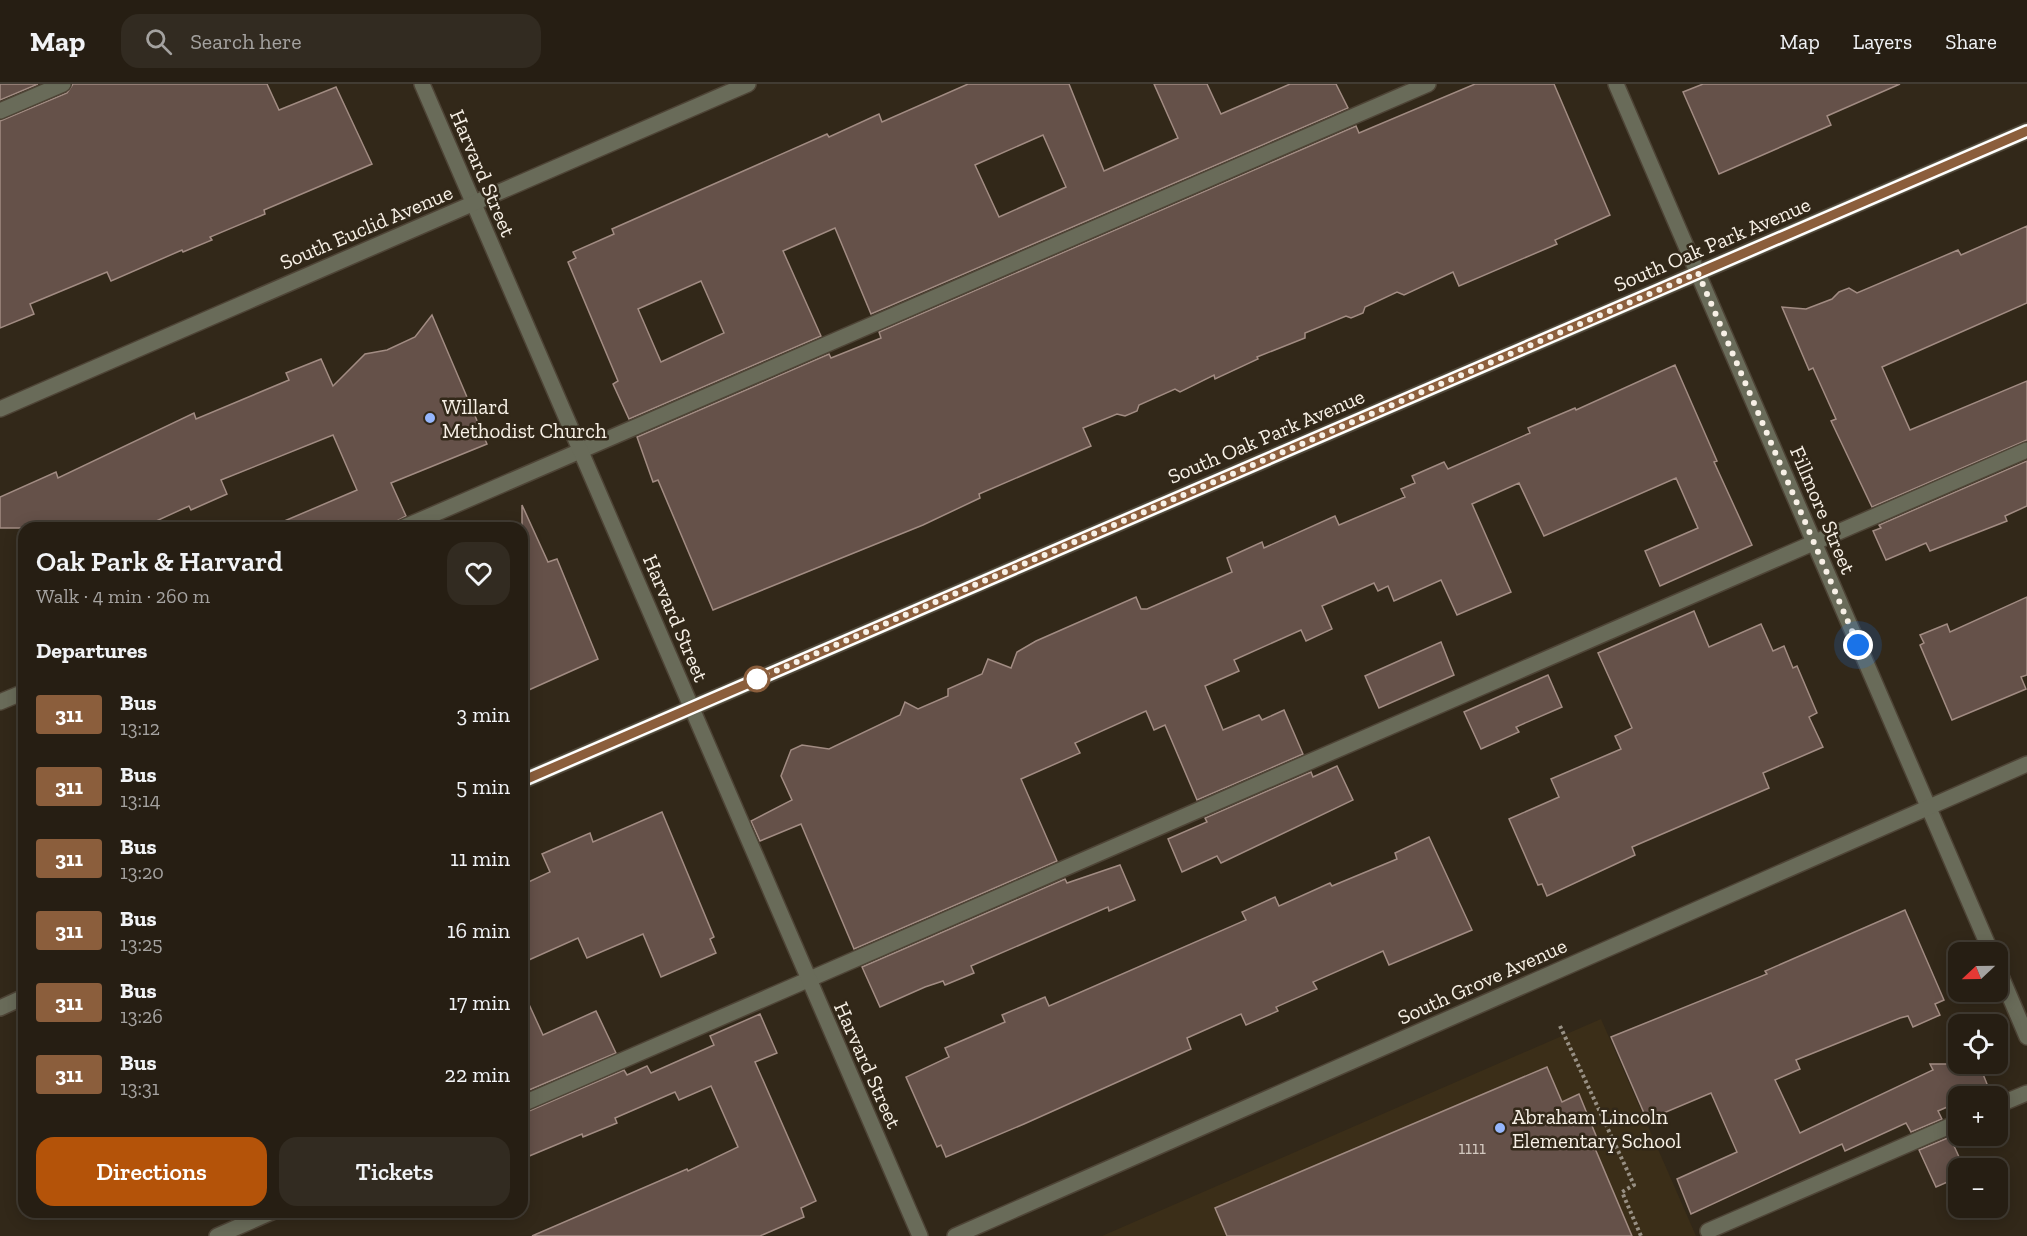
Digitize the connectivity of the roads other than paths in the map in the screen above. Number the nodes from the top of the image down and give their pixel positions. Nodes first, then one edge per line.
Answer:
1 (63, 84) edge
2 (422, 84) edge
3 (748, 84) edge
4 (1428, 84) edge
5 (1616, 84) edge
6 (0, 111) edge
7 (2027, 131) edge
8 (473, 204) junction
9 (1698, 273) junction
10 (0, 410) edge
11 (582, 450) junction
12 (2027, 450) edge
13 (416, 522) edge
14 (1814, 543) junction
15 (18, 694) edge
16 (0, 702) edge
17 (691, 707) junction
18 (2027, 764) edge
19 (528, 778) edge
20 (1928, 808) junction
21 (1987, 942) edge
22 (807, 980) junction
23 (2008, 992) edge
24 (18, 1000) edge
25 (0, 1008) edge
26 (2027, 1037) edge
27 (2027, 1093) edge
28 (528, 1101) edge
29 (2008, 1101) edge
30 (1948, 1127) edge
31 (258, 1218) edge
32 (1708, 1231) dead end
33 (217, 1236) edge
34 (920, 1236) edge
35 (955, 1236) edge

1 - 6 street
2 - 8 street, Harvard Street
3 - 8 street, South Euclid Avenue
4 - 11 street
5 - 9 street, Fillmore Street
7 - 9 street, South Oak Park Avenue
8 - 10 street, South Euclid Avenue
8 - 11 street, Harvard Street
9 - 14 street, Fillmore Street
9 - 17 street, South Oak Park Avenue
11 - 13 street
11 - 17 street, Harvard Street
12 - 14 street
14 - 20 street, Fillmore Street
14 - 22 street
15 - 16 street
17 - 19 street, South Oak Park Avenue
17 - 22 street, Harvard Street
18 - 20 street, South Grove Avenue
20 - 21 street, Fillmore Street
20 - 35 street, South Grove Avenue
22 - 28 street
22 - 34 street, Harvard Street
23 - 26 street
24 - 25 street
27 - 29 street
30 - 32 street
31 - 33 street

